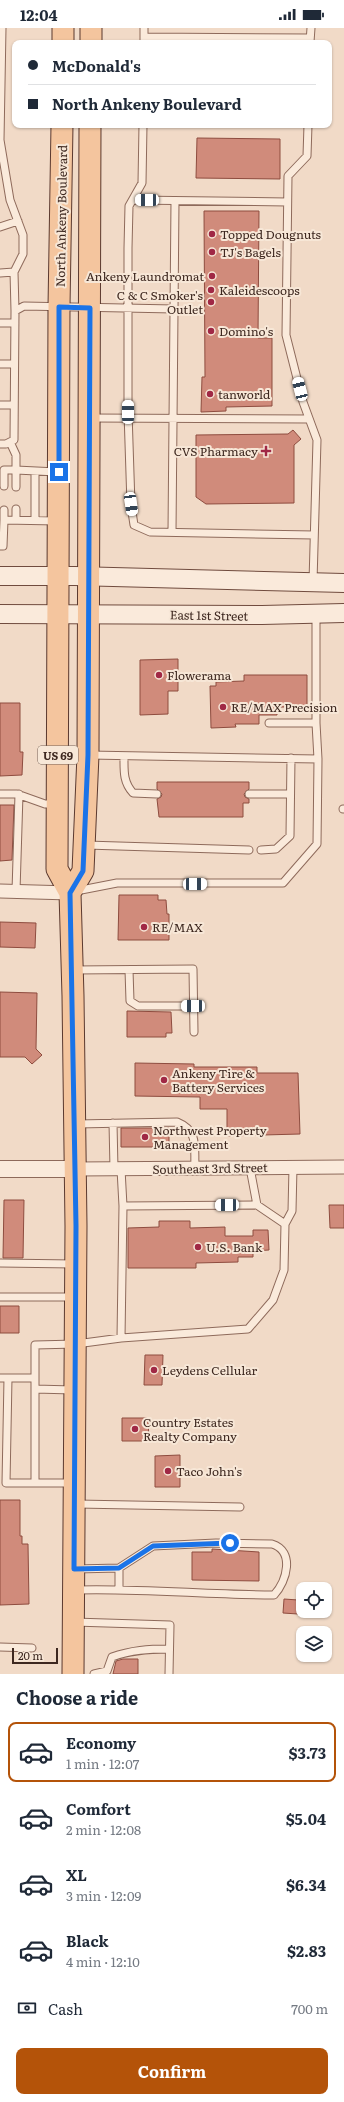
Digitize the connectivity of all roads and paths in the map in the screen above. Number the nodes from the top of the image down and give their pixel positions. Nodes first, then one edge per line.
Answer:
1 (2, 28) edge
2 (63, 28) edge
3 (91, 28) edge
4 (144, 28) edge
5 (311, 28) edge
6 (63, 40) edge
7 (91, 40) edge
8 (144, 40) edge
9 (310, 40) edge
10 (1, 61) edge
11 (0, 101) edge
12 (62, 128) edge
13 (90, 128) edge
14 (143, 128) edge
15 (308, 128) edge
16 (0, 140) edge
17 (133, 200) junction
18 (175, 200) junction
19 (287, 202) junction
20 (18, 221) junction
21 (0, 227) edge
22 (14, 272) junction
23 (0, 273) edge
24 (59, 307) junction
25 (90, 308) junction
26 (128, 308) junction
27 (174, 309) junction
28 (15, 310) junction
29 (0, 323) edge
30 (15, 323) junction
31 (0, 364) edge
32 (14, 364) junction
33 (0, 405) edge
34 (14, 405) junction
35 (90, 418) junction
36 (128, 418) junction
37 (172, 418) junction
38 (309, 418) junction
39 (10, 442) junction
40 (0, 444) edge
41 (16, 470) junction
42 (35, 471) junction
43 (59, 472) junction
44 (4, 486) dead end
45 (16, 487) dead end
46 (16, 509) dead end
47 (4, 510) dead end
48 (4, 520) junction
49 (16, 520) junction
50 (35, 520) junction
51 (59, 521) junction
52 (2, 529) edge
53 (172, 532) junction
54 (314, 535) junction
55 (0, 546) edge
56 (0, 576) edge
57 (313, 582) junction
58 (344, 583) edge
59 (74, 595) junction
60 (344, 613) edge
61 (0, 614) edge
62 (316, 614) junction
63 (269, 723) dead end
64 (316, 723) junction
65 (88, 755) junction
66 (124, 756) junction
67 (291, 758) junction
68 (318, 759) junction
69 (0, 794) edge
70 (19, 794) junction
71 (157, 794) dead end
72 (249, 794) dead end
73 (290, 794) junction
74 (58, 804) junction
75 (84, 845) junction
76 (250, 850) dead end
77 (261, 850) dead end
78 (0, 891) edge
79 (16, 891) junction
80 (70, 893) junction
81 (72, 970) junction
82 (129, 970) junction
83 (193, 1006) junction
84 (194, 1032) dead end
85 (113, 1123) junction
86 (74, 1124) junction
87 (293, 1167) junction
88 (344, 1167) edge
89 (195, 1168) junction
90 (250, 1168) junction
91 (0, 1169) edge
92 (76, 1169) junction
93 (118, 1169) junction
94 (257, 1205) junction
95 (123, 1206) junction
96 (285, 1224) junction
97 (0, 1263) edge
98 (76, 1264) junction
99 (0, 1297) edge
100 (76, 1297) junction
101 (121, 1338) junction
102 (76, 1344) junction
103 (0, 1378) edge
104 (8, 1378) junction
105 (35, 1378) junction
106 (35, 1389) junction
107 (76, 1390) junction
108 (35, 1483) junction
109 (75, 1483) junction
110 (74, 1504) junction
111 (240, 1507) dead end
112 (119, 1568) junction
113 (74, 1569) junction
114 (119, 1589) junction
115 (74, 1590) junction
116 (74, 1622) junction
117 (0, 1647) edge
118 (32, 1648) dead end
119 (169, 1649) junction
120 (73, 1674) edge
121 (94, 1674) edge
122 (169, 1674) edge

1 - 10 lane
2 - 6 main road
3 - 7 main road
4 - 8 lane
5 - 9 lane
10 - 11 lane
11 - 16 lane
12 - 24 main road, North Ankeny Boulevard / US 69
13 - 25 main road, US 69
14 - 17 lane
15 - 19 lane
16 - 20 lane
17 - 18 lane
17 - 26 lane
18 - 19 lane
18 - 27 lane
19 - 38 lane
20 - 21 lane
20 - 22 lane
22 - 23 lane
22 - 28 lane
24 - 25 lane
24 - 28 lane
24 - 43 main road, North Ankeny Boulevard / US 69
25 - 26 lane
25 - 35 main road, US 69
26 - 27 lane
26 - 36 lane
27 - 37 lane
28 - 30 lane
29 - 30 lane
30 - 32 lane
31 - 32 lane
32 - 34 lane
33 - 34 lane
34 - 39 lane
35 - 36 lane
35 - 59 main road, US 69
36 - 37 lane
36 - 53 lane
37 - 38 lane
37 - 53 lane
38 - 54 lane
39 - 40 lane
39 - 41 lane
41 - 42 lane
41 - 44 lane
41 - 45 lane
42 - 43 lane
42 - 50 lane
43 - 51 main road, North Ankeny Boulevard / US 69
46 - 49 lane
47 - 48 lane
48 - 49 lane
48 - 52 lane
49 - 50 lane
50 - 51 lane
51 - 59 main road, North Ankeny Boulevard / US 69
52 - 55 lane
53 - 54 lane
54 - 57 lane
56 - 59 main road
57 - 58 main road
57 - 59 main road
59 - 61 main road
59 - 62 main road, East 1st Street
59 - 65 main road, US 69
59 - 74 main road, US 69
60 - 62 main road, East 1st Street
62 - 64 lane
63 - 64 lane
64 - 68 lane
65 - 66 lane
65 - 75 main road, US 69
66 - 67 lane
66 - 71 lane
67 - 68 lane
67 - 73 lane
68 - 80 lane
69 - 70 lane
70 - 74 lane
70 - 79 lane
72 - 73 lane
73 - 77 lane
74 - 80 main road, US 69
75 - 76 lane
75 - 80 main road, US 69
78 - 79 street
79 - 80 street
80 - 81 main road, US 69
81 - 82 lane
81 - 86 main road, US 69
82 - 83 lane
82 - 83 lane
83 - 84 lane
85 - 86 lane
85 - 89 lane
85 - 93 lane
86 - 92 main road, US 69
87 - 88 street, Southeast 3rd Street
87 - 90 street, Southeast 3rd Street
87 - 96 lane
89 - 90 street, Southeast 3rd Street
89 - 93 street, Southeast 3rd Street
90 - 94 lane
91 - 92 street
92 - 93 street, Southeast 3rd Street
92 - 98 main road, US 69
93 - 95 lane
94 - 95 lane
94 - 96 lane
95 - 101 lane
96 - 101 lane
97 - 98 lane
98 - 100 main road, US 69
99 - 100 lane
100 - 102 main road, US 69
101 - 102 lane
102 - 105 lane
102 - 107 main road, US 69
103 - 104 lane
104 - 105 lane
104 - 108 lane
105 - 106 lane
106 - 107 lane
106 - 108 lane
107 - 109 main road, US 69
108 - 109 lane
109 - 110 main road, US 69
110 - 111 lane
110 - 113 main road, US 69
112 - 113 lane
112 - 114 lane
112 - 114 lane
113 - 115 main road, US 69
114 - 115 lane
115 - 116 main road, US 69
116 - 119 lane
116 - 120 main road, US 69
117 - 118 lane
119 - 121 lane
119 - 122 lane

